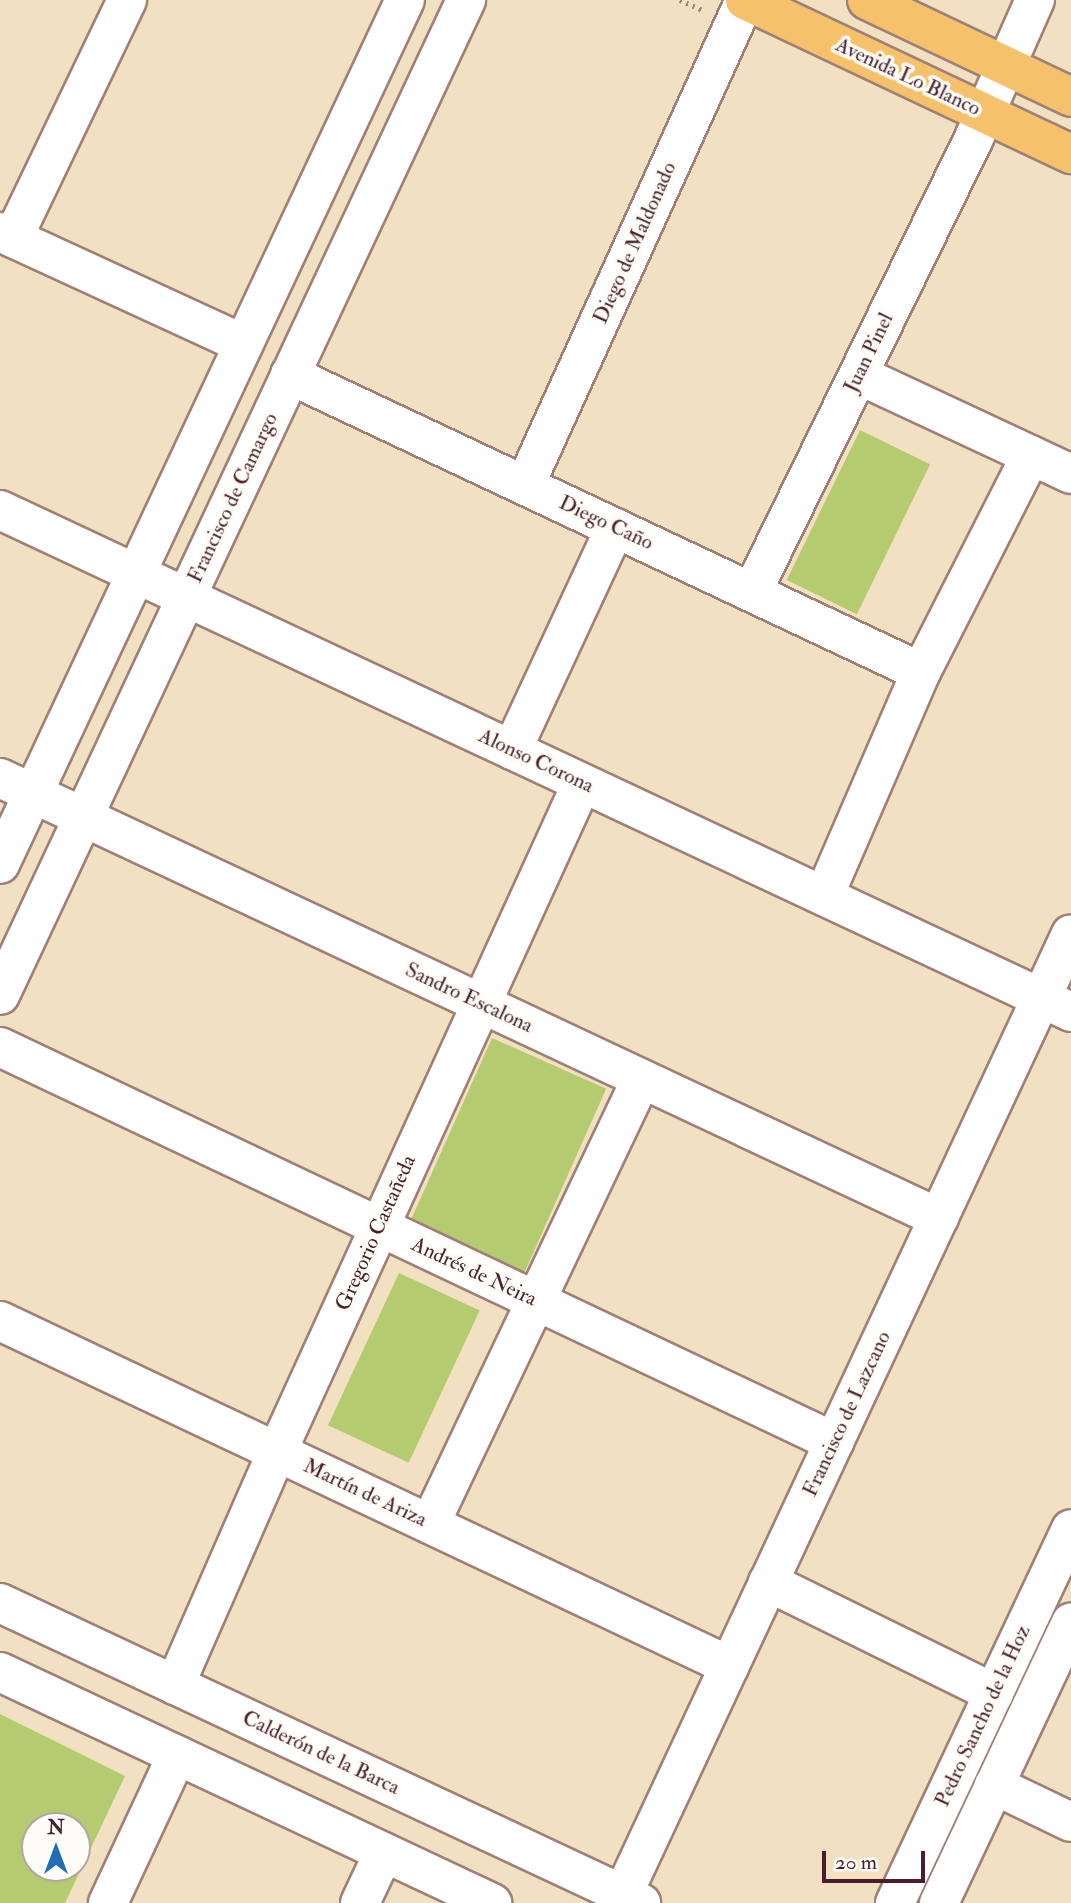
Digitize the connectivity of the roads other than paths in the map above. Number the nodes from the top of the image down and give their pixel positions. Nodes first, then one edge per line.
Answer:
1 (127, 0) edge
2 (405, 0) edge
3 (466, 0) edge
4 (745, 0) edge
5 (867, 0) edge
6 (1035, 0) edge
7 (1005, 66) junction
8 (1071, 97) edge
9 (984, 112) junction
10 (1071, 154) edge
11 (6, 235) edge
12 (243, 345) junction
13 (859, 374) junction
14 (290, 375) junction
15 (1031, 455) junction
16 (1071, 474) edge
17 (525, 485) junction
18 (0, 510) edge
19 (615, 528) junction
20 (136, 574) junction
21 (752, 592) junction
22 (186, 597) junction
23 (921, 671) junction
24 (512, 750) junction
25 (582, 783) junction
26 (16, 786) edge
27 (83, 817) junction
28 (0, 864) edge
29 (824, 896) junction
30 (1071, 934) edge
31 (0, 995) edge
32 (480, 1003) junction
33 (1056, 1005) edge
34 (0, 1047) edge
35 (641, 1079) junction
36 (939, 1218) junction
37 (379, 1227) junction
38 (536, 1301) junction
39 (0, 1321) edge
40 (834, 1442) junction
41 (276, 1452) junction
42 (430, 1524) junction
43 (1071, 1530) edge
44 (768, 1582) junction
45 (0, 1603) edge
46 (1071, 1622) edge
47 (730, 1666) junction
48 (0, 1671) edge
49 (175, 1685) junction
50 (994, 1693) junction
51 (177, 1755) junction
52 (994, 1786) junction
53 (1071, 1822) edge
54 (384, 1852) junction
55 (632, 1899) edge
56 (108, 1903) edge
57 (360, 1903) edge
58 (492, 1903) edge
59 (895, 1903) edge
60 (939, 1903) edge

1 - 11 street
2 - 12 street
3 - 14 street, Francisco de Camargo
4 - 9 main road, Avenida Lo Blanco
4 - 17 street, Diego de Maldonado
5 - 7 main road
6 - 7 street, Juan Pinel
7 - 8 main road
7 - 9 street, Juan Pinel
9 - 10 main road, Avenida Lo Blanco
9 - 13 street, Juan Pinel
11 - 12 street
12 - 20 street
13 - 15 street
13 - 21 street, Juan Pinel
14 - 17 street, Diego Caño
14 - 22 street, Francisco de Camargo
15 - 16 street
15 - 23 street
17 - 19 street, Diego Caño
18 - 20 street, Alonso Corona
19 - 21 street, Diego Caño
19 - 24 street
20 - 22 street, Alonso Corona
20 - 26 street
21 - 23 street, Diego Caño
22 - 24 street, Alonso Corona
22 - 27 street, Francisco de Camargo
23 - 29 street
24 - 25 street, Alonso Corona
25 - 29 street, Alonso Corona
25 - 32 street, Gregorio Castañeda
26 - 27 street, Sandro Escalona
26 - 28 street
27 - 31 street, Francisco de Camargo
27 - 32 street, Sandro Escalona
29 - 33 street, Alonso Corona
30 - 33 street, Francisco de Lazcano
32 - 35 street, Sandro Escalona
32 - 37 street, Gregorio Castañeda
33 - 36 street, Francisco de Lazcano
34 - 37 street, Andrés de Neira
35 - 36 street, Sandro Escalona
35 - 38 street
36 - 40 street, Francisco de Lazcano
37 - 38 street, Andrés de Neira
37 - 41 street, Gregorio Castañeda
38 - 40 street, Andrés de Neira
38 - 42 street
39 - 41 street, Martín de Ariza
40 - 44 street, Francisco de Lazcano
41 - 42 street, Martín de Ariza
41 - 49 street, Gregorio Castañeda
42 - 47 street, Martín de Ariza
43 - 50 street, Pedro Sancho de la Hoz
44 - 47 street, Francisco de Lazcano
44 - 50 street
45 - 49 street, Calderón de la Barca
46 - 52 street, Pedro Sancho de la Hoz
47 - 55 street, Francisco de Lazcano
48 - 51 street
49 - 55 street, Calderón de la Barca
50 - 59 street, Pedro Sancho de la Hoz
51 - 54 street
51 - 56 street
52 - 53 street
52 - 60 street, Pedro Sancho de la Hoz
54 - 57 street
54 - 58 street

